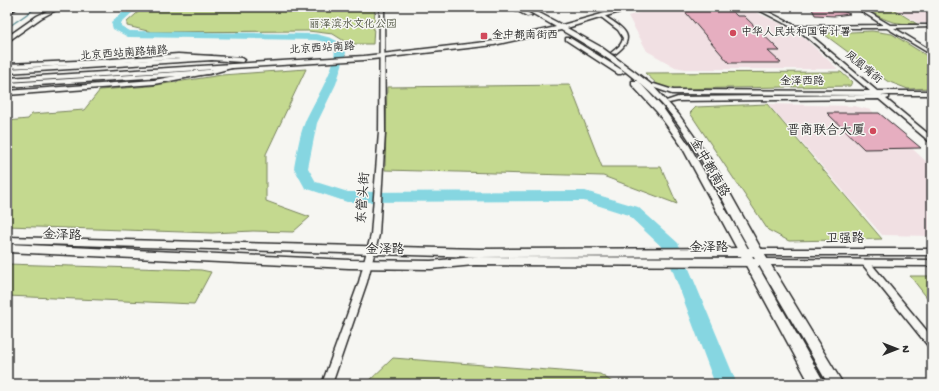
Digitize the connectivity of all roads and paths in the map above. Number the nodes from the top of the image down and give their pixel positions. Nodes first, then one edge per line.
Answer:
1 (53, 7) edge
2 (59, 7) edge
3 (382, 7) edge
4 (513, 7) edge
5 (524, 7) edge
6 (618, 7) edge
7 (633, 7) edge
8 (755, 7) edge
9 (763, 7) edge
10 (858, 7) edge
11 (602, 16) junction
12 (555, 27) junction
13 (888, 27) junction
14 (932, 27) edge
15 (802, 28) junction
16 (7, 36) edge
17 (7, 40) edge
18 (613, 53) dead end
19 (932, 53) edge
20 (382, 54) junction
21 (212, 58) junction
22 (240, 62) junction
23 (7, 66) edge
24 (7, 71) edge
25 (209, 72) junction
26 (7, 75) edge
27 (7, 80) edge
28 (7, 85) edge
29 (654, 86) dead end
30 (875, 91) junction
31 (7, 93) edge
32 (932, 93) edge
33 (885, 96) junction
34 (932, 96) edge
35 (669, 101) dead end
36 (932, 133) edge
37 (932, 141) edge
38 (7, 240) edge
39 (7, 248) edge
40 (372, 250) junction
41 (932, 252) edge
42 (750, 256) junction
43 (644, 258) junction
44 (763, 262) junction
45 (866, 263) junction
46 (932, 263) edge
47 (368, 264) junction
48 (932, 344) edge
49 (327, 384) edge
50 (818, 384) edge
51 (836, 384) edge

1 - 16 main road
2 - 17 main road
3 - 20 street, 东管头街
4 - 12 main road, 金中都南路
5 - 12 main road, 金中都南路
6 - 12 main road, 北京西站南路
7 - 11 main road, 北京西站南路
8 - 15 street, 凤凰嘴街
9 - 15 street, 凤凰嘴街
10 - 13 street
11 - 12 main road, 北京西站南路
11 - 18 street
12 - 20 main road, 北京西站南路
12 - 42 main road, 金中都南路
13 - 14 street
13 - 15 street
13 - 19 street
15 - 30 street, 凤凰嘴街
15 - 33 street, 凤凰嘴街
20 - 22 main road, 北京西站南路
20 - 40 street, 东管头街
21 - 22 street, 北京西站南路辅路
21 - 23 main road
21 - 24 street, 北京西站南路辅路
22 - 25 street, 北京西站南路辅路
22 - 26 main road, 北京西站南路
22 - 27 main road, 北京西站南路
25 - 28 street, 北京西站南路辅路
25 - 31 main road
29 - 30 street, 金泽西路
30 - 33 street, 金泽西路
32 - 33 street, 金泽西路
33 - 34 street, 金泽西路
33 - 35 street, 金泽西路
33 - 36 street, 凤凰嘴街
33 - 37 street, 凤凰嘴街
38 - 40 main road, 金泽路
39 - 47 main road, 金泽路
40 - 43 main road, 金泽路
40 - 47 street, 东管头街
41 - 42 street, 卫强路
42 - 43 main road, 金泽路
42 - 44 main road, 金泽路
42 - 50 main road, 金中都南路
43 - 47 main road, 金泽路
44 - 45 street, 卫强路
44 - 51 main road
45 - 46 street, 卫强路
45 - 48 street
47 - 49 street, 东管头街

